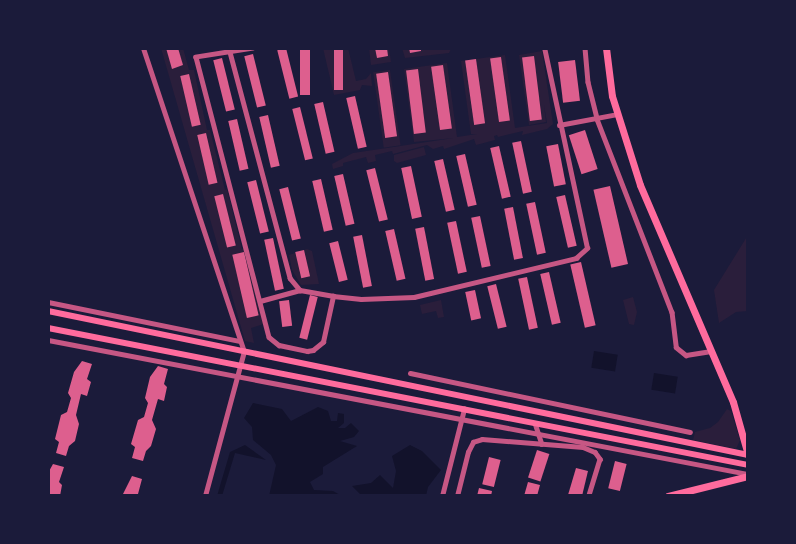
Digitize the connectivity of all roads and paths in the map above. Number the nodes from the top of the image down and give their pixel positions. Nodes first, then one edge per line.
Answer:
1 (143, 48) edge
2 (253, 48) edge
3 (544, 48) edge
4 (585, 48) edge
5 (606, 48) edge
6 (230, 52) junction
7 (618, 114) junction
8 (597, 118) junction
9 (559, 125) junction
10 (300, 290) junction
11 (333, 296) junction
12 (260, 301) junction
13 (48, 302) edge
14 (48, 311) edge
15 (48, 328) edge
16 (48, 340) edge
17 (240, 340) junction
18 (244, 351) junction
19 (711, 351) junction
20 (240, 365) junction
21 (410, 373) dead end
22 (237, 375) junction
23 (464, 409) junction
24 (462, 420) junction
25 (536, 423) junction
26 (690, 432) dead end
27 (539, 434) junction
28 (542, 444) junction
29 (748, 455) edge
30 (748, 465) edge
31 (748, 475) edge
32 (205, 496) edge
33 (442, 496) edge
34 (457, 496) edge
35 (589, 496) edge
36 (668, 496) edge

1 - 17 street
2 - 6 street
3 - 9 street
4 - 8 street
5 - 7 main road
6 - 10 street
6 - 12 street
7 - 8 street
7 - 19 main road
8 - 9 street
8 - 19 street
9 - 11 street
10 - 11 street
10 - 12 street
11 - 12 street
13 - 17 street
14 - 18 main road
15 - 20 main road
16 - 22 street
17 - 18 street
18 - 20 street
18 - 29 main road
19 - 29 main road
20 - 22 street
20 - 23 main road
21 - 26 street
22 - 24 street
22 - 32 street
23 - 24 street
23 - 25 main road
24 - 27 street
24 - 33 street
25 - 27 street
25 - 30 main road
27 - 28 street
27 - 31 street
28 - 34 street
28 - 35 street
31 - 36 main road

